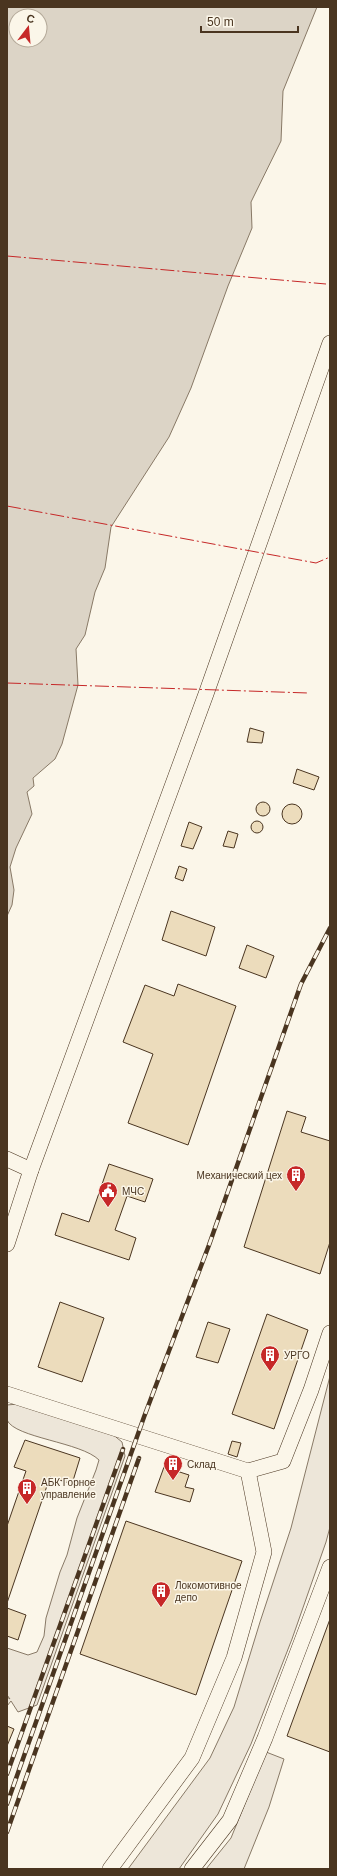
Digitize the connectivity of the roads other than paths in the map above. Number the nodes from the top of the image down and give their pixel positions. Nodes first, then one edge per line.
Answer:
1 (330, 343) edge
2 (326, 362) edge
3 (7, 1159) edge
4 (31, 1170) junction
5 (7, 1244) edge
6 (330, 1333) edge
7 (7, 1394) edge
8 (248, 1472) junction
9 (330, 1567) edge
10 (110, 1869) edge
11 (192, 1869) edge

1 - 2 street
2 - 4 street
3 - 4 street
4 - 5 street
6 - 8 street
7 - 8 street
8 - 10 street
9 - 11 street

